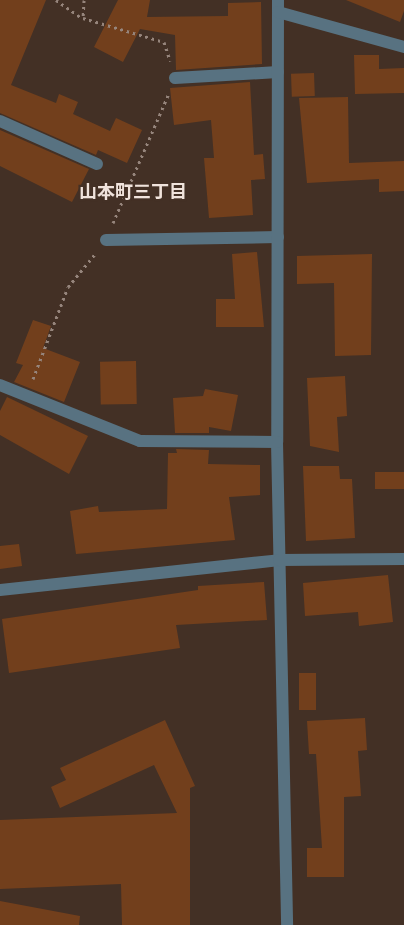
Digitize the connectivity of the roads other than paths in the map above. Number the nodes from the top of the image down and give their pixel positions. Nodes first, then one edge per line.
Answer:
1 (278, 6) edge
2 (404, 47) edge
3 (278, 72) junction
4 (175, 78) road end
5 (0, 121) edge
6 (97, 164) dead end
7 (278, 238) junction
8 (106, 240) road end
9 (0, 385) edge
10 (278, 442) junction
11 (404, 559) edge
12 (279, 560) junction
13 (0, 590) edge
14 (287, 925) edge

1 - 2 street
1 - 3 street
3 - 4 street
3 - 7 street
5 - 6 street
7 - 8 street
7 - 10 street
9 - 10 street
10 - 12 street
11 - 12 street
12 - 13 street
12 - 14 street

